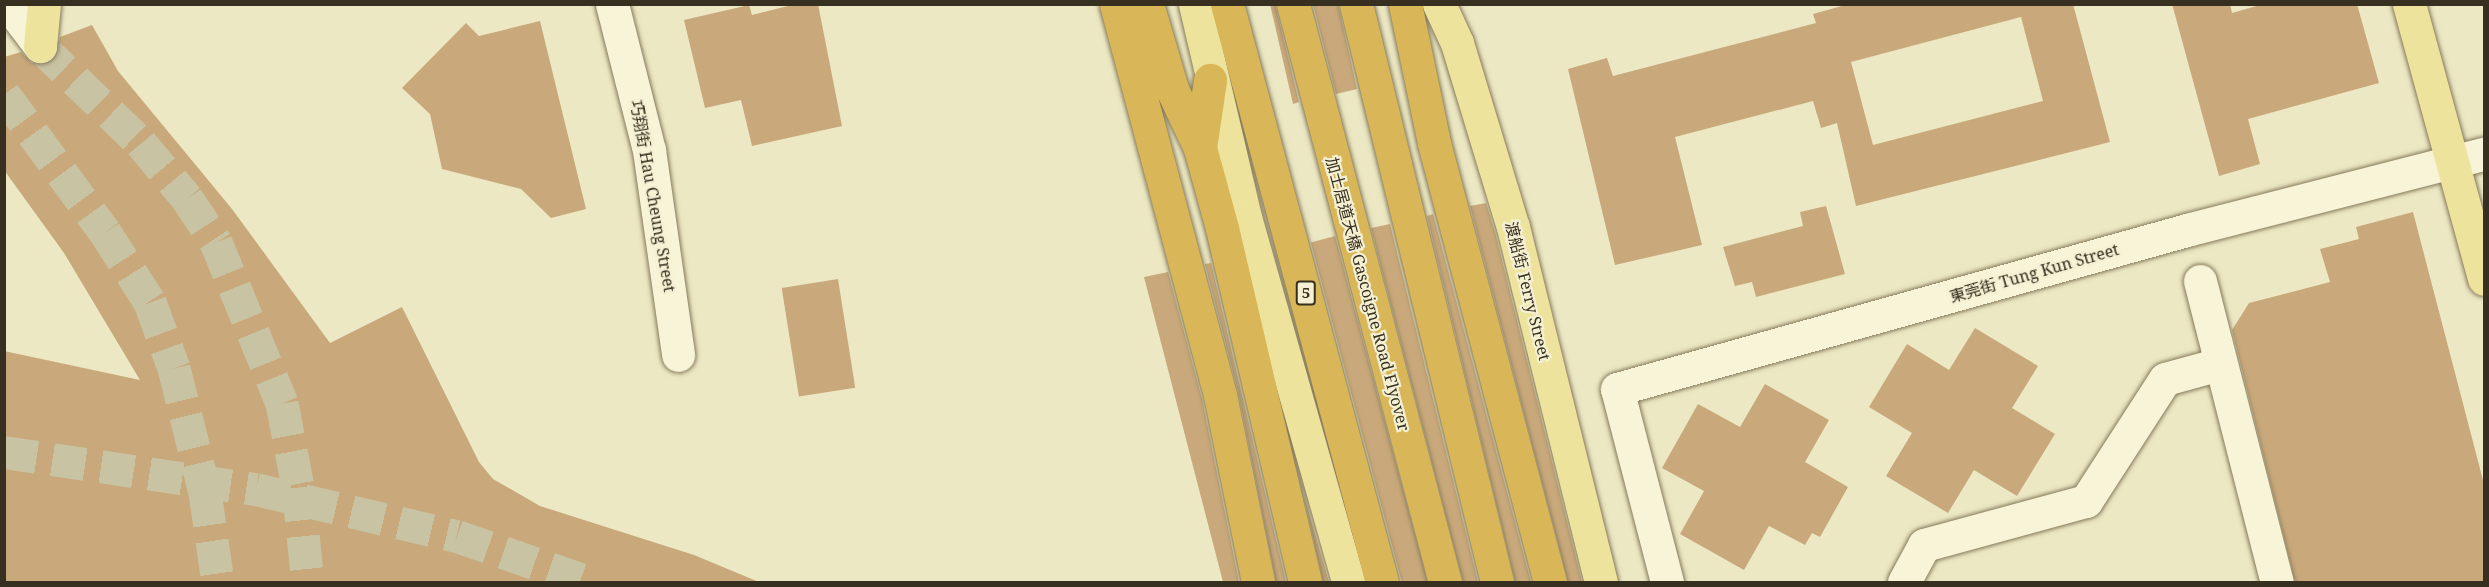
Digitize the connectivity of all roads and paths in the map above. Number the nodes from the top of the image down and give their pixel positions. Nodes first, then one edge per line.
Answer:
1 (8, 4) edge
2 (44, 4) edge
3 (612, 4) edge
4 (1116, 4) edge
5 (1147, 4) edge
6 (1195, 4) edge
7 (1227, 4) edge
8 (1293, 4) edge
9 (1356, 4) edge
10 (1405, 4) edge
11 (1439, 4) edge
12 (2409, 4) edge
13 (40, 46) joint
14 (1210, 80) junction
15 (1200, 148) junction
16 (2484, 154) edge
17 (2452, 162) junction
18 (2484, 279) edge
19 (2200, 281) dead end
20 (678, 355) dead end
21 (2220, 364) junction
22 (1258, 582) edge
23 (1305, 582) edge
24 (1348, 582) edge
25 (1382, 582) edge
26 (1445, 582) edge
27 (1497, 582) edge
28 (1550, 582) edge
29 (1601, 582) edge
30 (1667, 582) edge
31 (1904, 582) edge
32 (2277, 582) edge

1 - 13 street
2 - 13 main road
3 - 20 street, 巧翔街 Hau Cheung Street
4 - 22 highway
5 - 15 highway
6 - 14 main road
7 - 25 highway, 5
8 - 26 highway, 加士居道天橋 Gascoigne Road Flyover
9 - 27 highway
10 - 28 highway
11 - 29 main road, 渡船街 Ferry Street
12 - 17 main road
14 - 15 highway
14 - 24 main road
15 - 23 highway
16 - 17 street, 東莞街 Tung Kun Street
17 - 18 main road
17 - 30 street, 東莞街 Tung Kun Street
19 - 21 street
21 - 31 street
21 - 32 street

